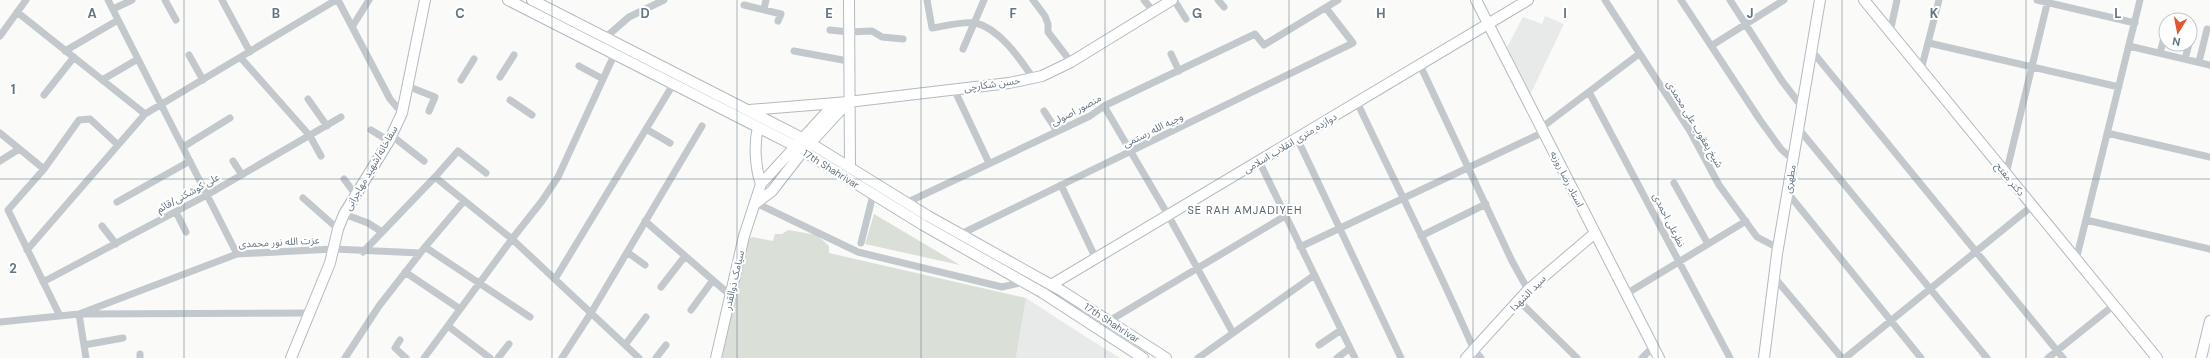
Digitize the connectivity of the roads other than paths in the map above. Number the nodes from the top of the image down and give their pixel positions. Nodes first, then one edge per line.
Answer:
1 (26, 0) edge
2 (108, 0) edge
3 (132, 0) edge
4 (165, 0) edge
5 (222, 0) edge
6 (337, 0) edge
7 (369, 0) edge
8 (425, 0) edge
9 (508, 0) edge
10 (532, 0) edge
11 (664, 0) edge
12 (766, 0) edge
13 (849, 0) edge
14 (927, 0) edge
15 (984, 0) edge
16 (1033, 0) edge
17 (1144, 0) edge
18 (1173, 0) edge
19 (1218, 0) edge
20 (1338, 0) edge
21 (1476, 0) edge
22 (1528, 0) edge
23 (1605, 0) edge
24 (1681, 0) edge
25 (1730, 0) edge
26 (1784, 0) edge
27 (1820, 0) edge
28 (1864, 0) edge
29 (1897, 0) edge
30 (1939, 0) edge
31 (2037, 0) edge
32 (2140, 0) edge
33 (2048, 1) edge
34 (744, 5) dead end
35 (1224, 7) dead end
36 (764, 8) junction
37 (1326, 8) junction
38 (113, 9) junction
39 (1153, 11) junction
40 (17, 12) junction
41 (1186, 19) dead end
42 (118, 20) junction
43 (176, 20) dead end
44 (778, 21) dead end
45 (974, 23) junction
46 (2135, 23) junction
47 (1488, 24) junction
48 (1744, 25) junction
49 (352, 26) junction
50 (2207, 29) dead end
51 (830, 30) dead end
52 (849, 32) junction
53 (1890, 32) junction
54 (0, 36) edge
55 (606, 37) junction
56 (903, 39) dead end
57 (1928, 43) junction
58 (1711, 46) junction
59 (2129, 46) junction
60 (963, 49) dead end
61 (65, 51) junction
62 (794, 51) dead end
63 (1812, 51) junction
64 (250, 52) junction
65 (2187, 52) edge
66 (2160, 53) joint
67 (514, 54) dead end
68 (615, 54) junction
69 (1171, 54) dead end
70 (1639, 54) junction
71 (189, 55) dead end
72 (74, 57) junction
73 (241, 58) junction
74 (138, 59) junction
75 (474, 59) dead end
76 (2185, 59) junction
77 (848, 61) junction
78 (1070, 62) junction
79 (2198, 62) junction
80 (1420, 65) junction
81 (2210, 65) edge
82 (579, 66) dead end
83 (2032, 67) junction
84 (1921, 70) junction
85 (1179, 71) junction
86 (500, 77) dead end
87 (1033, 78) junction
88 (603, 79) junction
89 (102, 80) junction
90 (203, 80) junction
91 (461, 80) dead end
92 (674, 83) junction
93 (407, 86) junction
94 (2119, 87) junction
95 (954, 89) junction
96 (1589, 92) junction
97 (44, 95) dead end
98 (308, 99) dead end
99 (510, 100) dead end
100 (848, 102) junction
101 (1357, 102) junction
102 (836, 103) junction
103 (161, 104) junction
104 (1104, 106) junction
105 (1802, 107) junction
106 (749, 110) junction
107 (1044, 111) dead end
108 (429, 112) dead end
109 (402, 113) junction
110 (144, 114) junction
111 (532, 115) dead end
112 (230, 118) dead end
113 (341, 118) dead end
114 (326, 126) junction
115 (702, 126) dead end
116 (758, 127) junction
117 (1798, 128) junction
118 (646, 129) junction
119 (371, 130) dead end
120 (1543, 130) junction
121 (1057, 131) junction
122 (0, 133) edge
123 (2108, 133) junction
124 (310, 136) junction
125 (390, 138) junction
126 (1296, 138) junction
127 (807, 141) junction
128 (670, 143) dead end
129 (117, 144) junction
130 (183, 147) junction
131 (19, 149) junction
132 (799, 149) junction
133 (1132, 152) junction
134 (321, 156) dead end
135 (2210, 157) edge
136 (424, 160) dead end
137 (1793, 160) junction
138 (190, 161) junction
139 (232, 161) dead end
140 (1259, 161) junction
141 (0, 162) edge
142 (989, 163) junction
143 (850, 168) junction
144 (44, 169) junction
145 (1470, 169) junction
146 (486, 173) dead end
147 (2006, 174) junction
148 (242, 175) junction
149 (435, 178) junction
150 (344, 179) dead end
151 (1674, 183) dead end
152 (761, 184) junction
153 (1061, 185) junction
154 (1787, 192) junction
155 (355, 194) junction
156 (207, 195) junction
157 (873, 195) junction
158 (303, 198) dead end
159 (1403, 199) junction
160 (464, 201) junction
161 (117, 202) dead end
162 (756, 203) junction
163 (906, 203) junction
164 (1486, 204) junction
165 (2032, 206) junction
166 (176, 212) junction
167 (344, 214) junction
168 (1168, 215) junction
169 (1285, 216) junction
170 (2086, 220) junction
171 (645, 221) junction
172 (1746, 221) junction
173 (102, 226) dead end
174 (338, 229) junction
175 (1339, 229) junction
176 (186, 232) dead end
177 (382, 232) junction
178 (1595, 233) junction
179 (961, 234) junction
180 (1421, 236) junction
181 (512, 239) junction
182 (861, 243) dead end
183 (116, 244) junction
184 (1708, 244) junction
185 (1300, 247) junction
186 (1778, 248) junction
187 (334, 249) junction
188 (2210, 249) edge
189 (27, 250) junction
190 (422, 250) junction
191 (1977, 251) junction
192 (363, 252) junction
193 (627, 252) junction
194 (237, 254) junction
195 (685, 256) junction
196 (1096, 259) junction
197 (2076, 260) junction
198 (1680, 261) junction
199 (645, 265) dead end
200 (1196, 267) junction
201 (405, 272) junction
202 (1313, 276) junction
203 (1774, 277) junction
204 (555, 279) junction
205 (713, 280) junction
206 (43, 282) junction
207 (480, 282) junction
208 (1024, 282) junction
209 (1051, 285) junction
210 (661, 287) dead end
211 (1930, 288) junction
212 (1528, 290) junction
213 (1626, 294) junction
214 (730, 295) junction
215 (1520, 301) junction
216 (2114, 305) junction
217 (460, 310) junction
218 (691, 310) dead end
219 (310, 313) junction
220 (591, 313) junction
221 (59, 314) junction
222 (78, 314) junction
223 (530, 317) dead end
224 (646, 317) dead end
225 (1891, 320) junction
226 (1109, 321) junction
227 (2210, 321) edge
228 (0, 322) edge
229 (448, 326) junction
230 (1341, 330) junction
231 (1233, 333) junction
232 (123, 338) dead end
233 (400, 340) dead end
234 (84, 344) junction
235 (509, 344) dead end
236 (625, 345) junction
237 (666, 345) dead end
238 (1319, 345) dead end
239 (1653, 347) junction
240 (1350, 348) junction
241 (1474, 350) junction
242 (2057, 350) junction
243 (86, 358) edge
244 (291, 358) edge
245 (345, 358) edge
246 (406, 358) edge
247 (424, 358) edge
248 (490, 358) edge
249 (498, 358) edge
250 (562, 358) edge
251 (640, 358) edge
252 (656, 358) edge
253 (716, 358) edge
254 (1143, 358) edge
255 (1166, 358) edge
256 (1198, 358) edge
257 (1337, 358) edge
258 (1355, 358) edge
259 (1401, 358) edge
260 (1466, 358) edge
261 (1481, 358) edge
262 (1577, 358) edge
263 (1642, 358) edge
264 (1659, 358) edge
265 (1730, 358) edge
266 (1764, 358) edge
267 (1842, 358) edge
268 (1845, 358) edge
269 (1921, 358) edge
270 (1988, 358) edge
271 (2048, 358) edge
272 (2063, 358) edge
273 (2157, 358) edge
274 (2201, 358) edge

1 - 40 street
2 - 38 street
3 - 38 street
4 - 43 street
5 - 64 street
6 - 49 street
6 - 64 street
7 - 49 street
8 - 93 street, سقاخانه/شهید مهاجرانی
9 - 68 street, 17th Shahrivar
10 - 55 street, 17th Shahrivar
11 - 55 street
12 - 36 street
13 - 52 street
14 - 45 street
15 - 45 street
16 - 78 street
17 - 39 street
18 - 39 street, حسن شکارچی
18 - 41 street
19 - 35 street
20 - 37 street
21 - 47 street, استاد رضا روزبه
22 - 47 street, دوازده متری انقلاب اسلامی
23 - 70 street, شیخ یعقوب علی محمدی
24 - 58 street
25 - 48 street
26 - 48 street
27 - 63 street, مطهری
28 - 53 street, دکتر مفتح
29 - 53 street
30 - 57 street
31 - 33 street
32 - 46 street
33 - 46 street
33 - 83 street
34 - 36 street
36 - 44 street
37 - 85 street, منصور اصولی
37 - 133 street, وجیه الله رستمی
38 - 42 street
39 - 78 street, حسن شکارچی
40 - 54 street
40 - 61 street
42 - 61 street
42 - 74 street
45 - 60 street
45 - 87 street
46 - 59 street
47 - 80 street, دوازده متری انقلاب اسلامی
47 - 120 street, استاد رضا روزبه
48 - 58 street
48 - 105 street
49 - 109 street
50 - 79 street
51 - 52 street
52 - 56 street
52 - 77 street
53 - 84 street, دکتر مفتح
55 - 106 street, 17th Shahrivar
57 - 83 street
57 - 84 street
58 - 137 street
59 - 66 street
59 - 94 street
61 - 72 street
62 - 77 street
63 - 105 street, مطهری
63 - 191 street
64 - 73 street
65 - 76 street
66 - 76 street
67 - 86 street
68 - 88 street
68 - 92 street, 17th Shahrivar
69 - 85 street
70 - 96 street
70 - 172 street, شیخ یعقوب علی محمدی
71 - 90 street
72 - 89 street
72 - 97 street
73 - 90 street
73 - 124 street
74 - 89 street
74 - 103 street
75 - 91 street
76 - 79 street
77 - 100 street
78 - 87 street, حسن شکارچی
79 - 81 street
80 - 101 street, دوازده متری انقلاب اسلامی
80 - 145 street
82 - 88 street
83 - 94 street
83 - 147 street
84 - 147 street, دکتر مفتح
85 - 104 street, منصور اصولی
87 - 95 street, حسن شکارچی
88 - 181 street
89 - 110 street
90 - 103 street
92 - 116 street, 17th Shahrivar
92 - 118 street
93 - 108 street
93 - 109 street, سقاخانه/شهید مهاجرانی
94 - 123 street
95 - 100 street, حسن شکارچی
95 - 142 street
96 - 120 street
96 - 198 street, نظرعلی احمدی
98 - 114 street
99 - 111 street
100 - 102 street, حسن شکارچی
100 - 127 street
100 - 143 street
101 - 126 street, دوازده متری انقلاب اسلامی
101 - 159 street
102 - 106 street, حسن شکارچی
102 - 127 street
103 - 110 street
103 - 130 street
104 - 121 street, منصور اصولی
104 - 133 street
105 - 117 street, مطهری
106 - 127 street, 17th Shahrivar
107 - 121 street
109 - 125 street, سقاخانه/شهید مهاجرانی
110 - 129 street
112 - 130 street
113 - 114 street, علی کوشکنی/قائم
114 - 124 street, علی کوشکنی/قائم
115 - 171 street
116 - 132 street, 17th Shahrivar
116 - 152 street
117 - 137 street, مطهری
117 - 211 street
118 - 128 street
118 - 204 street
119 - 125 street
120 - 145 street
120 - 178 street, استاد رضا روزبه
121 - 142 street, منصور اصولی
122 - 131 street
123 - 135 street
123 - 170 street
124 - 134 street
124 - 148 street, علی کوشکنی/قائم
125 - 136 street
125 - 155 street, سقاخانه/شهید مهاجرانی
126 - 140 street, دوازده متری انقلاب اسلامی
126 - 175 street
127 - 132 street, سیامک ذوالقدر
127 - 143 street, 17th Shahrivar
129 - 144 street
129 - 189 street
130 - 138 street
131 - 141 street
131 - 144 street
132 - 152 street, سیامک ذوالقدر
132 - 157 street, 17th Shahrivar
132 - 162 street, سیامک ذوالقدر
133 - 153 street, وجیه الله رستمی
133 - 168 street
137 - 154 street, مطهری
138 - 156 street
138 - 161 street
139 - 148 street
140 - 168 street, دوازده متری انقلاب اسلامی
140 - 169 street
142 - 163 street, منصور اصولی
143 - 163 street, 17th Shahrivar
144 - 189 street
145 - 159 street
145 - 164 street
146 - 149 street
147 - 165 street, دکتر مفتح
148 - 156 street, علی کوشکنی/قائم
149 - 160 street
149 - 177 street
150 - 155 street
151 - 184 street
152 - 162 street, سیامک ذوالقدر
153 - 179 street, وجیه الله رستمی
153 - 196 street
154 - 186 street, مطهری
154 - 225 street
155 - 167 street, سقاخانه/شهید مهاجرانی
156 - 166 street, علی کوشکنی/قائم
156 - 194 street
157 - 182 street
157 - 208 street, 17th Shahrivar
158 - 174 street
159 - 175 street
159 - 180 street
160 - 181 street
160 - 190 street
162 - 208 street
162 - 214 street, سیامک ذوالقدر
163 - 179 street, 17th Shahrivar
164 - 180 street
164 - 212 street
165 - 191 street
165 - 197 street, دکتر مفتح
166 - 176 street
166 - 183 street, علی کوشکنی/قائم
167 - 174 street, سقاخانه/شهید مهاجرانی
167 - 177 street
168 - 196 street, دوازده متری انقلاب اسلامی
168 - 200 street
169 - 185 street
169 - 200 street
170 - 188 street
170 - 197 street
171 - 193 street
171 - 195 street
172 - 184 street
172 - 186 street, شیخ یعقوب علی محمدی
173 - 183 street
174 - 187 street, سقاخانه/شهید مهاجرانی
175 - 185 street
175 - 259 street
177 - 192 street
178 - 212 street, سید الشهدا
178 - 213 street, استاد رضا روزبه
179 - 209 street, 17th Shahrivar
180 - 241 street
181 - 204 street
181 - 207 street
183 - 206 street, علی کوشکنی/قائم
184 - 198 street
185 - 202 street
186 - 203 street, مطهری
187 - 192 street, عزت الله نور محمدی
187 - 194 street, عزت الله نور محمدی
187 - 219 street, سقاخانه/شهید مهاجرانی
189 - 206 street
190 - 192 street, عزت الله نور محمدی
190 - 201 street
190 - 207 street
191 - 211 street
191 - 242 street
193 - 199 street
193 - 220 street
194 - 222 street, عزت الله نور محمدی
195 - 205 street
195 - 210 street
196 - 209 street, دوازده متری انقلاب اسلامی
197 - 216 street, دکتر مفتح
198 - 213 street
198 - 265 street, نظرعلی احمدی
200 - 226 street
200 - 231 street
201 - 217 street
201 - 245 street
202 - 230 street
202 - 231 street
203 - 266 street, مطهری
203 - 267 street
204 - 220 street
205 - 214 street
205 - 218 street
206 - 221 street
207 - 217 street
207 - 223 street
208 - 254 street, 17th Shahrivar
209 - 226 street, 17th Shahrivar
211 - 225 street
211 - 270 street
212 - 215 street, سید الشهدا
213 - 239 street, استاد رضا روزبه
214 - 253 street, سیامک ذوالقدر
215 - 241 street, سید الشهدا
215 - 262 street
216 - 242 street
216 - 273 street, دکتر مفتح
217 - 229 street
219 - 222 street
219 - 244 street, سقاخانه/شهید مهاجرانی
220 - 236 street
220 - 250 street
221 - 222 street
221 - 228 street
222 - 234 street
224 - 236 street
225 - 268 street
225 - 269 street
226 - 255 street, 17th Shahrivar
227 - 274 street
229 - 247 street
229 - 248 street
230 - 238 street
230 - 240 street
231 - 256 street
232 - 234 street
233 - 246 street
234 - 243 street
235 - 249 street
236 - 251 street
237 - 252 street
239 - 263 street
239 - 264 street, استاد رضا روزبه
240 - 257 street
240 - 258 street
241 - 260 street, سید الشهدا
241 - 261 street
242 - 271 street
242 - 272 street

